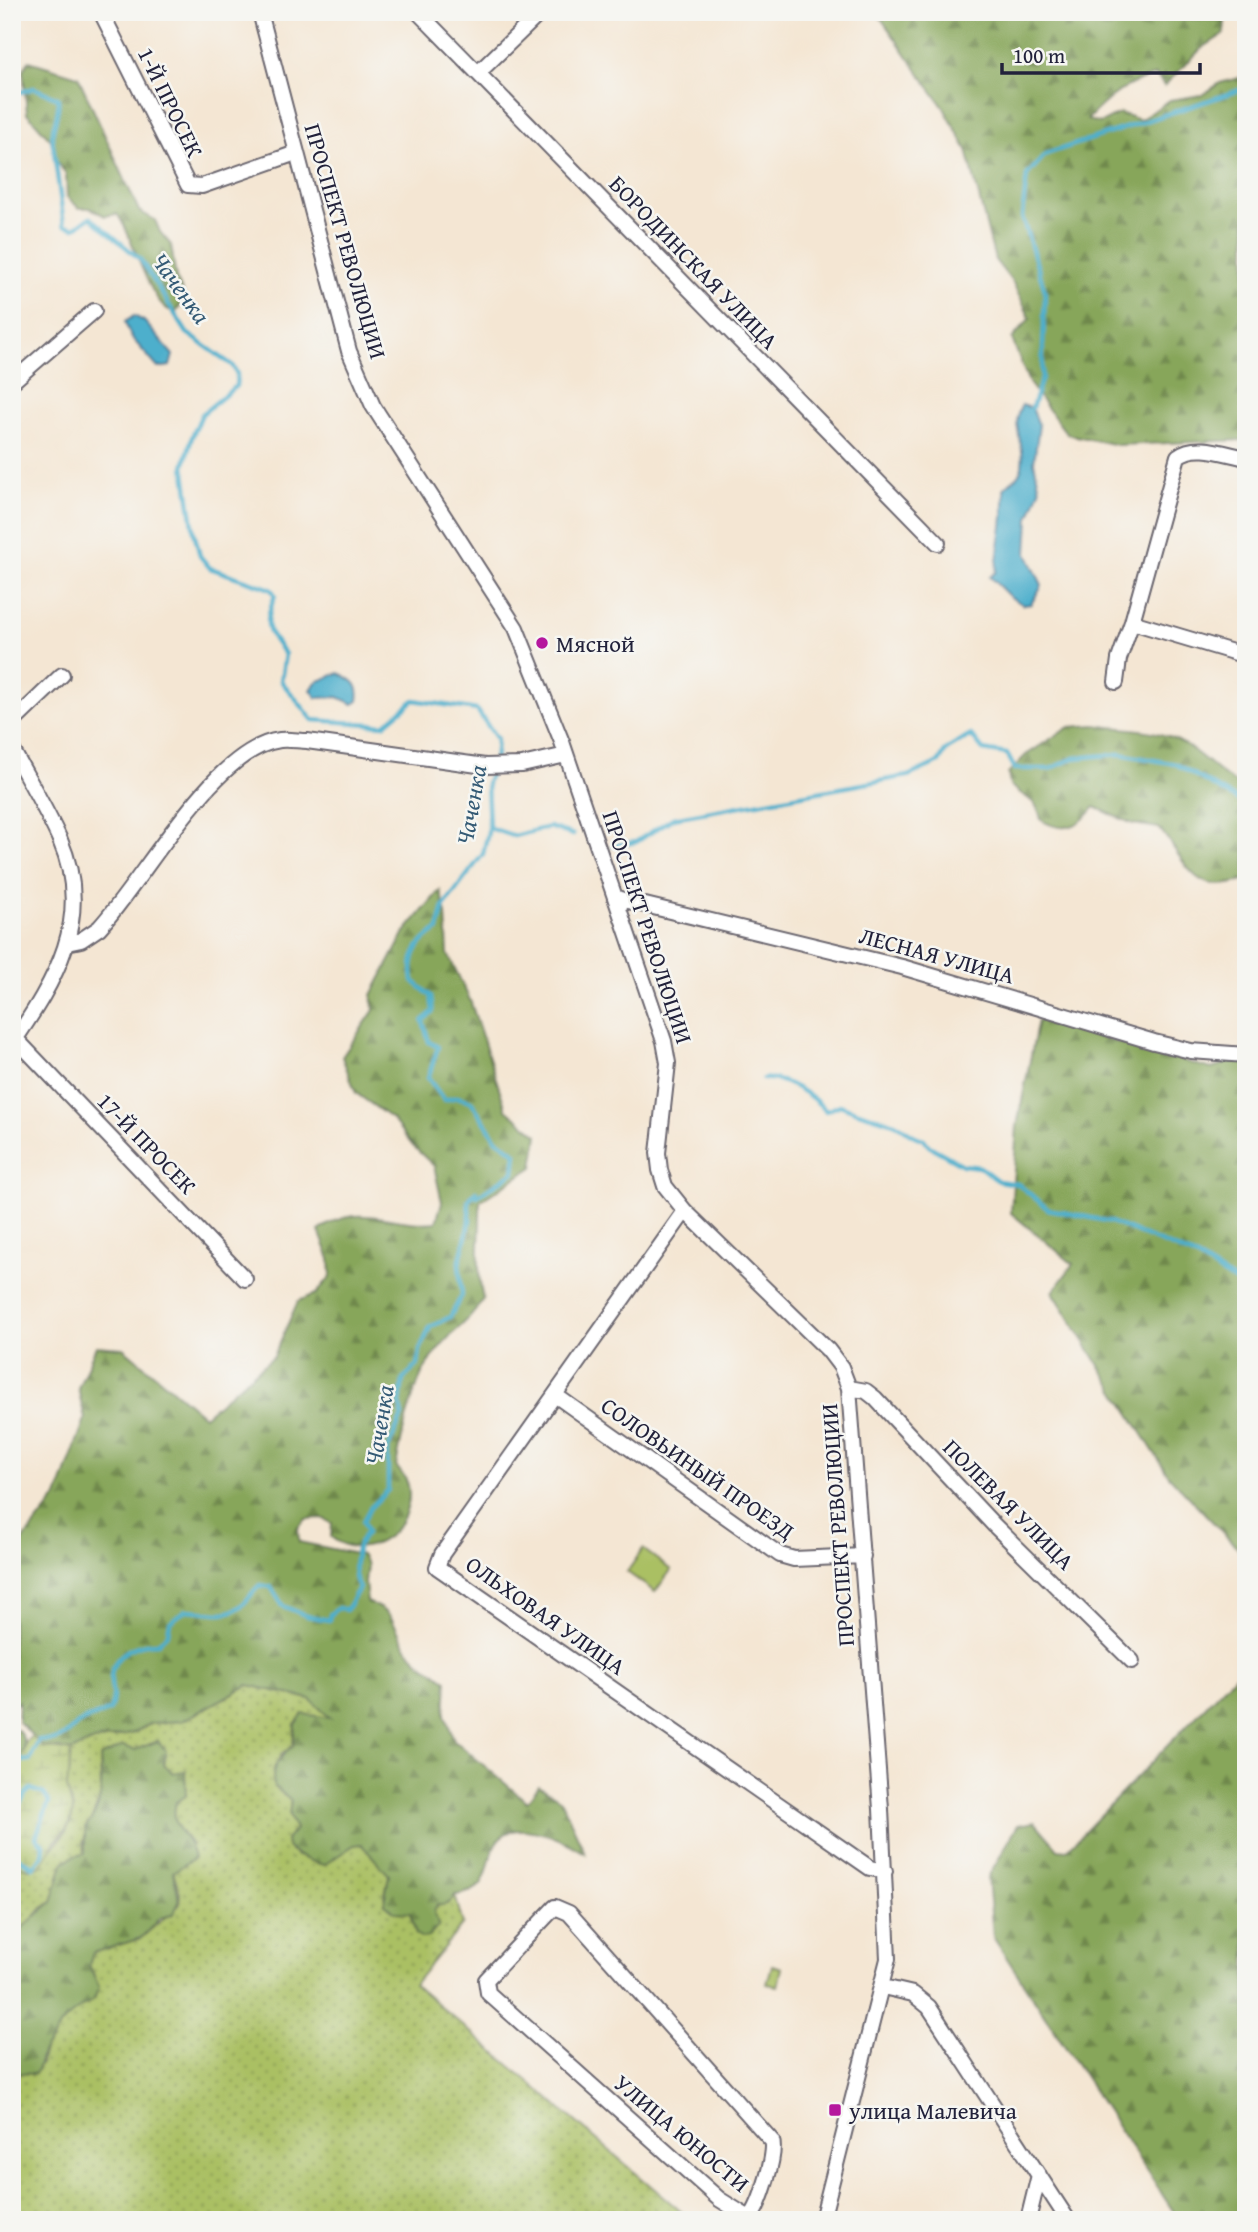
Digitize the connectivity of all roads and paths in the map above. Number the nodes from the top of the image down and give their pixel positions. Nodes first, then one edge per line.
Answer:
1 (101, 12) edge
2 (260, 12) edge
3 (418, 12) edge
4 (541, 12) edge
5 (478, 73) junction
6 (296, 153) junction
7 (94, 311) dead end
8 (12, 382) edge
9 (1246, 458) edge
10 (938, 543) dead end
11 (1132, 622) junction
12 (1246, 656) edge
13 (62, 675) dead end
14 (1116, 682) dead end
15 (12, 723) edge
16 (12, 749) edge
17 (566, 755) junction
18 (616, 898) junction
19 (67, 943) junction
20 (14, 1042) edge
21 (1246, 1055) edge
22 (685, 1211) junction
23 (245, 1279) dead end
24 (849, 1388) junction
25 (555, 1395) junction
26 (863, 1556) junction
27 (1132, 1661) dead end
28 (885, 1871) junction
29 (610, 1961) joint
30 (883, 1987) junction
31 (1039, 2175) junction
32 (822, 2220) edge
33 (1028, 2220) edge
34 (1068, 2220) edge

1 - 6 street, 1-Й ПРОСЕК
2 - 6 street, ПРОСПЕКТ РЕВОЛЮЦИИ
3 - 5 street, БОРОДИНСКАЯ УЛИЦА
4 - 5 street
5 - 10 street, БОРОДИНСКАЯ УЛИЦА
6 - 17 street, ПРОСПЕКТ РЕВОЛЮЦИИ
7 - 8 street
9 - 11 street
11 - 12 street
11 - 14 street
13 - 15 street
16 - 19 street
17 - 18 street, ПРОСПЕКТ РЕВОЛЮЦИИ
17 - 19 street
18 - 21 street, ЛЕСНАЯ УЛИЦА
18 - 22 street, ПРОСПЕКТ РЕВОЛЮЦИИ
19 - 20 street
20 - 23 street, 17-Й ПРОСЕК
22 - 24 street, ПРОСПЕКТ РЕВОЛЮЦИИ
22 - 25 street, ОЛЬХОВАЯ УЛИЦА
24 - 26 street, ПРОСПЕКТ РЕВОЛЮЦИИ
24 - 27 street, ПОЛЕВАЯ УЛИЦА
25 - 26 street, СОЛОВЬИНЫЙ ПРОЕЗД
25 - 28 street, ОЛЬХОВАЯ УЛИЦА
26 - 28 street, ПРОСПЕКТ РЕВОЛЮЦИИ
28 - 30 street, ПРОСПЕКТ РЕВОЛЮЦИИ
29 - 29 street, УЛИЦА ЮНОСТИ
30 - 31 street
30 - 32 street, ПРОСПЕКТ РЕВОЛЮЦИИ
31 - 33 street
31 - 34 street

